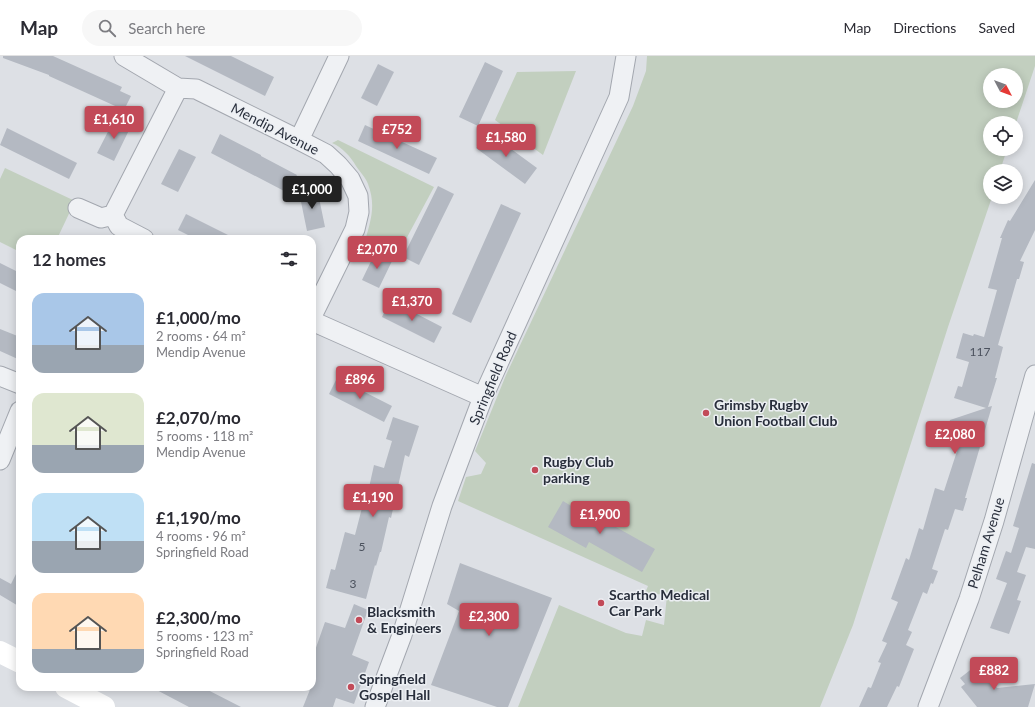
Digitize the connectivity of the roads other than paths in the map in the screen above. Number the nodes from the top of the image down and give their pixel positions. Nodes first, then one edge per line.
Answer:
1 (124, 56) edge
2 (339, 56) edge
3 (626, 56) edge
4 (178, 88) junction
5 (299, 140) junction
6 (78, 208) dead end
7 (113, 215) junction
8 (136, 235) edge
9 (316, 308) edge
10 (316, 323) edge
11 (1035, 375) edge
12 (0, 376) edge
13 (16, 382) edge
14 (482, 397) junction
15 (16, 421) edge
16 (0, 460) edge
17 (0, 652) edge
18 (16, 660) edge
19 (74, 691) edge
20 (104, 707) edge
21 (375, 707) edge
22 (929, 707) edge

1 - 4 street, Mendip Avenue
2 - 5 street
3 - 14 street, Springfield Road
4 - 5 street, Mendip Avenue
4 - 7 street
5 - 9 street, Mendip Avenue
6 - 7 street
7 - 8 street
10 - 14 street
11 - 22 street, Pelham Avenue
12 - 13 street
14 - 21 street, Springfield Road
15 - 16 street
17 - 18 main road
19 - 20 main road

